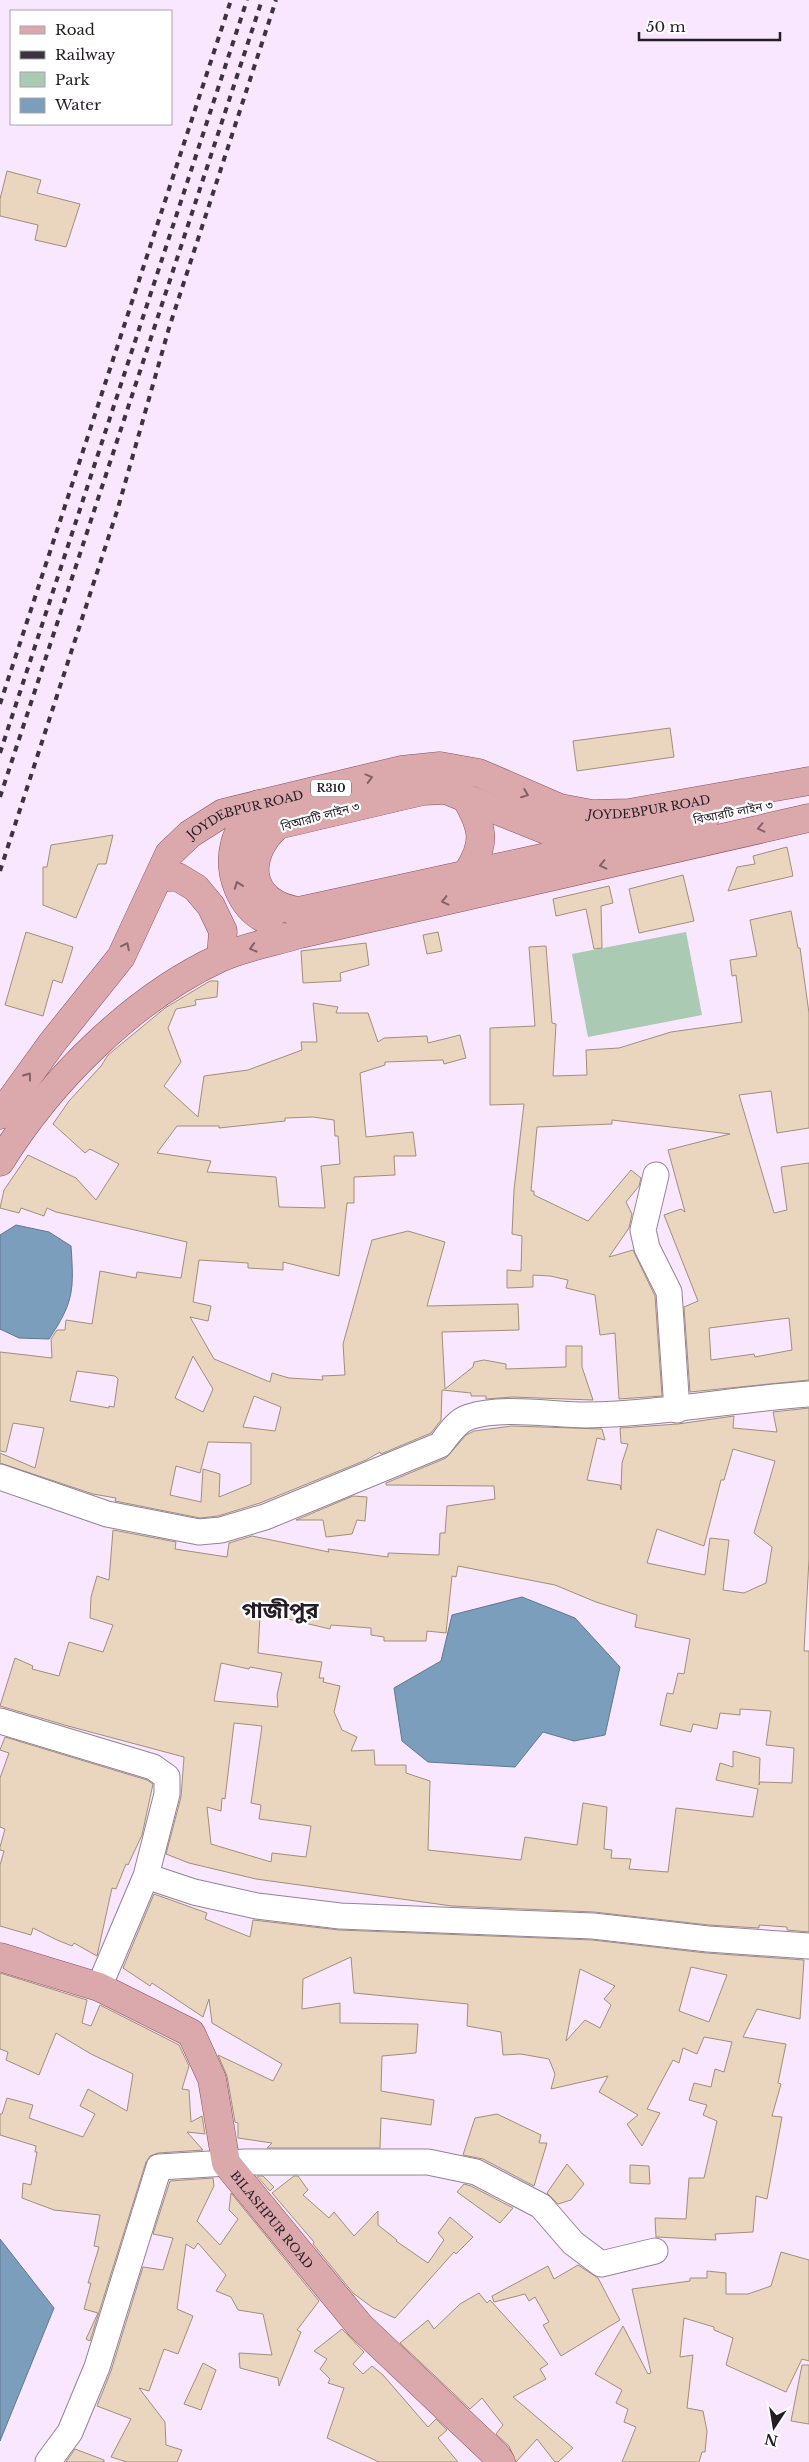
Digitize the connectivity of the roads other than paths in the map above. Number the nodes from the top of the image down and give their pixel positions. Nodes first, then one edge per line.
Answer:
1 (809, 781) edge
2 (809, 797) edge
3 (466, 798) junction
4 (259, 804) junction
5 (809, 818) edge
6 (599, 840) junction
7 (467, 873) junction
8 (160, 877) junction
9 (300, 934) junction
10 (221, 957) junction
11 (0, 1115) edge
12 (0, 1162) edge
13 (656, 1175) dead end
14 (809, 1394) edge
15 (677, 1410) junction
16 (0, 1477) edge
17 (0, 1721) edge
18 (146, 1876) junction
19 (809, 1946) edge
20 (0, 1957) edge
21 (99, 1987) junction
22 (226, 2163) junction
23 (655, 2251) dead end
24 (500, 2460) edge
25 (48, 2462) edge

4 -> 1 main road, JOYDEBPUR ROAD / R310
2 - 6 main road, বিআরটি লাইন ৩
3 - 6 main road, বিআরটি লাইন ৩
3 - 7 main road
3 - 7 main road, বিআরটি লাইন ৩
4 - 8 main road, JOYDEBPUR ROAD / R310
9 -> 4 main road
5 -> 9 main road
6 - 7 main road, বিআরটি লাইন ৩
8 - 10 main road
11 -> 8 main road, JOYDEBPUR ROAD / R310
9 -> 10 main road
10 - 12 main road
13 - 15 street
14 - 15 street
15 - 16 street
17 - 18 street
18 - 19 street
18 - 21 street
20 - 21 main road, BILASHPUR ROAD
21 - 22 main road, BILASHPUR ROAD
22 - 23 street
22 - 24 main road, BILASHPUR ROAD
22 - 25 street

